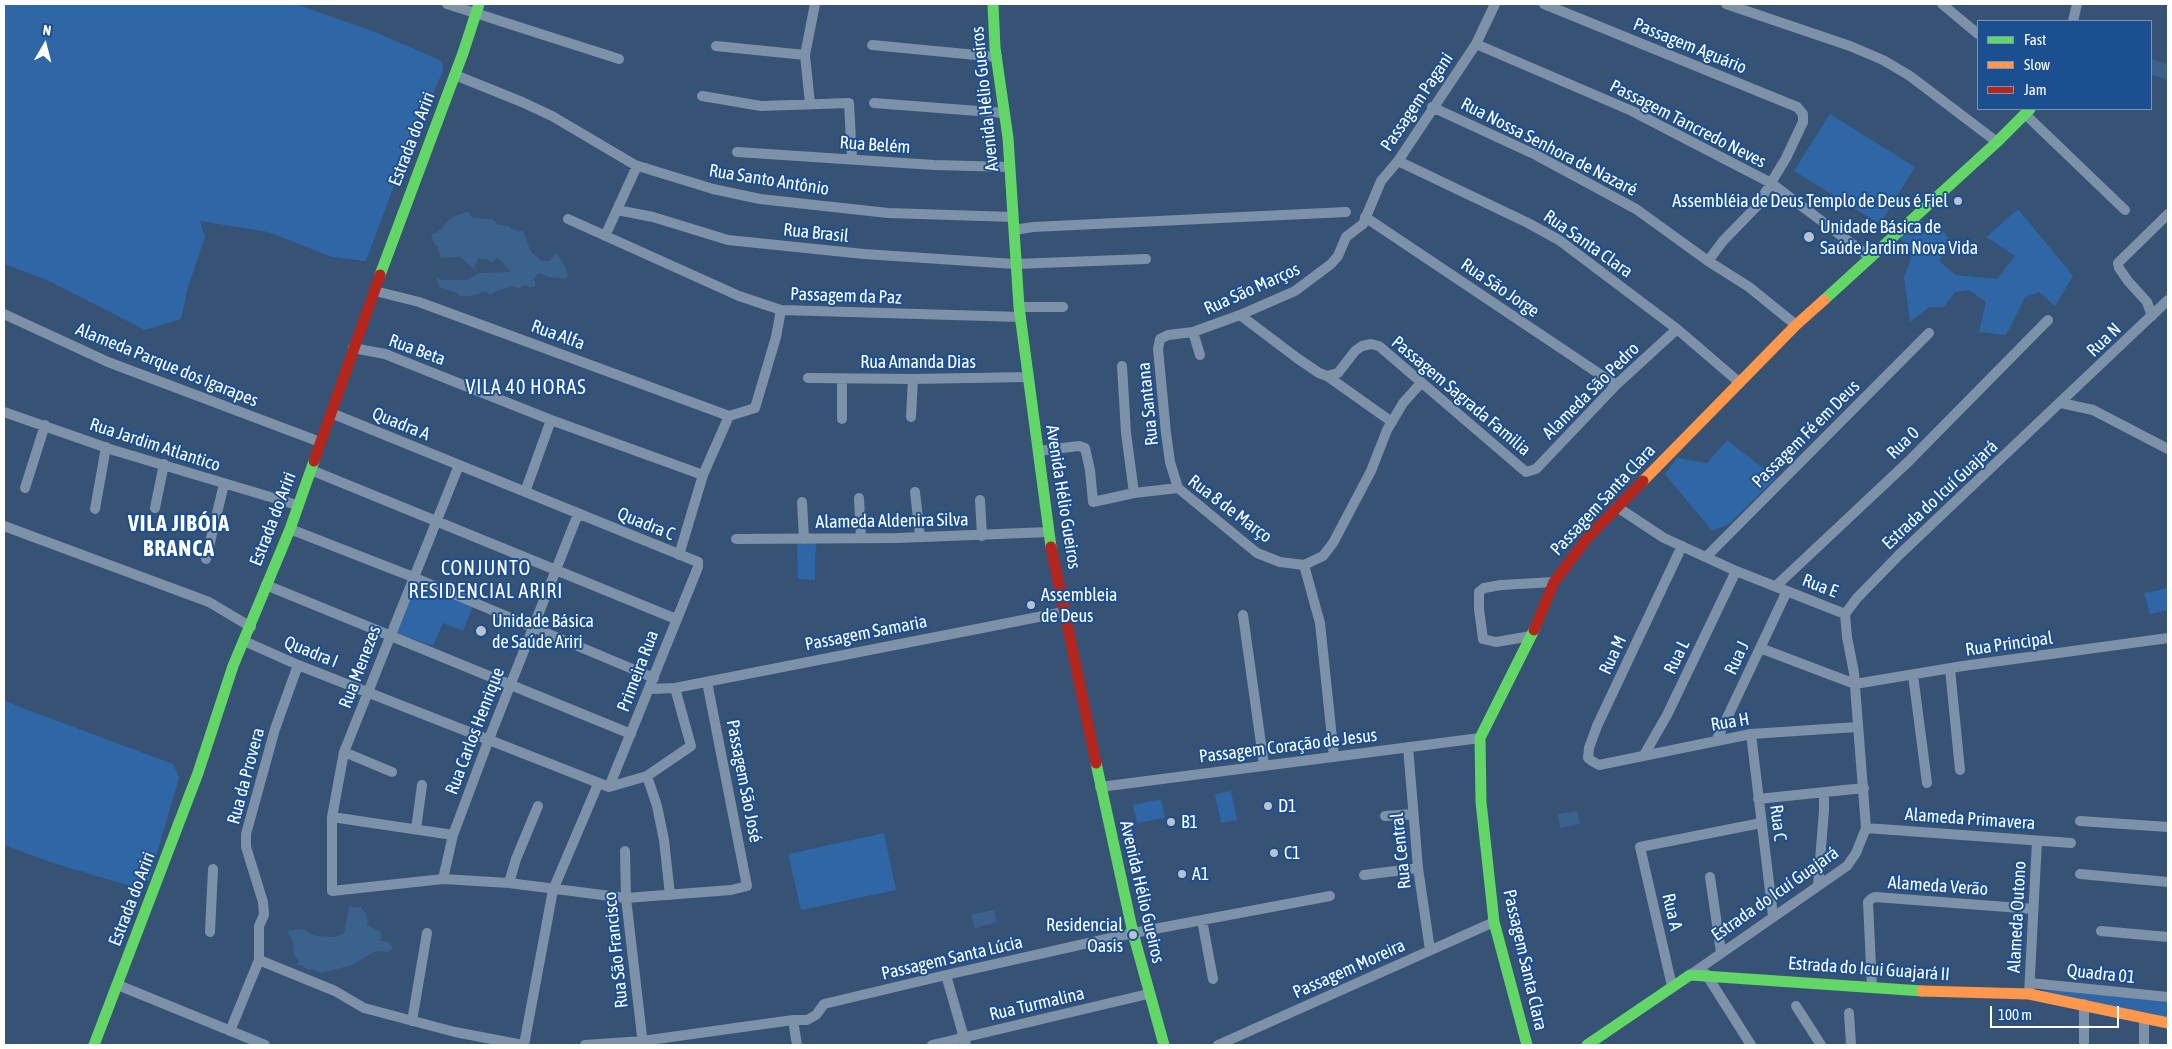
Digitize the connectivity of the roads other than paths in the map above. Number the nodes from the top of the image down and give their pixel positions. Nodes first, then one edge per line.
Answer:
1 (447, 4) edge
2 (815, 4) edge
3 (993, 4) edge
4 (1494, 4) edge
5 (1544, 4) edge
6 (1726, 4) edge
7 (1942, 4) edge
8 (2077, 4) edge
9 (477, 8) edge
10 (2073, 20) edge
11 (1977, 33) edge
12 (1476, 44) junction
13 (872, 45) dead end
14 (716, 46) dead end
15 (805, 55) junction
16 (997, 57) junction
17 (619, 59) dead end
18 (455, 75) junction
19 (702, 96) dead end
20 (874, 103) dead end
21 (810, 104) junction
22 (1432, 107) junction
23 (2028, 112) edge
24 (1004, 113) junction
25 (1998, 142) junction
26 (737, 152) dead end
27 (852, 159) junction
28 (1398, 161) junction
29 (637, 166) junction
30 (1010, 167) junction
31 (1771, 183) junction
32 (617, 210) junction
33 (2125, 210) dead end
34 (1346, 212) dead end
35 (2168, 214) edge
36 (1013, 217) junction
37 (1365, 217) junction
38 (568, 219) dead end
39 (1014, 230) junction
40 (605, 236) junction
41 (1872, 258) junction
42 (1146, 259) dead end
43 (1708, 261) junction
44 (1015, 264) junction
45 (375, 291) junction
46 (2168, 300) edge
47 (1064, 307) dead end
48 (781, 310) junction
49 (1020, 312) junction
50 (4, 314) edge
51 (1240, 315) junction
52 (2152, 316) junction
53 (2048, 320) dead end
54 (1796, 325) junction
55 (1677, 329) junction
56 (1193, 332) junction
57 (1929, 333) dead end
58 (1181, 334) joint
59 (353, 348) junction
60 (1200, 355) dead end
61 (1122, 366) dead end
62 (1328, 376) junction
63 (1028, 377) junction
64 (808, 378) dead end
65 (842, 379) junction
66 (913, 379) junction
67 (1421, 383) junction
68 (1740, 383) junction
69 (1616, 385) junction
70 (2061, 403) junction
71 (4, 412) edge
72 (330, 413) junction
73 (729, 416) junction
74 (911, 417) dead end
75 (842, 419) dead end
76 (551, 420) junction
77 (1392, 422) junction
78 (45, 425) junction
79 (320, 442) junction
80 (106, 447) junction
81 (2168, 449) edge
82 (1038, 451) junction
83 (164, 464) junction
84 (459, 465) junction
85 (311, 470) junction
86 (1526, 472) joint
87 (703, 475) junction
88 (224, 484) junction
89 (25, 488) dead end
90 (1178, 488) junction
91 (526, 492) junction
92 (915, 492) dead end
93 (1134, 493) junction
94 (859, 498) dead end
95 (980, 500) dead end
96 (802, 502) dead end
97 (298, 505) junction
98 (1617, 507) junction
99 (155, 508) dead end
100 (95, 509) dead end
101 (578, 514) junction
102 (437, 521) junction
103 (4, 526) edge
104 (290, 529) junction
105 (1049, 532) junction
106 (920, 536) junction
107 (982, 536) junction
108 (861, 538) junction
109 (736, 539) dead end
110 (804, 539) junction
111 (1682, 546) junction
112 (679, 555) junction
113 (1706, 557) junction
114 (206, 559) dead end
115 (1304, 565) junction
116 (698, 567) joint
117 (555, 569) junction
118 (1736, 572) junction
119 (413, 577) junction
120 (1554, 582) junction
121 (266, 585) junction
122 (1776, 586) junction
123 (1787, 591) junction
124 (1064, 612) junction
125 (1845, 614) junction
126 (1243, 615) dead end
127 (676, 619) junction
128 (251, 627) junction
129 (532, 627) junction
130 (389, 636) junction
131 (1530, 636) junction
132 (2168, 638) edge
133 (244, 641) junction
134 (1760, 648) junction
135 (298, 665) junction
136 (1950, 669) junction
137 (1913, 675) junction
138 (654, 678) junction
139 (708, 682) junction
140 (509, 684) junction
141 (1855, 684) junction
142 (674, 688) junction
143 (650, 689) junction
144 (367, 692) junction
145 (1857, 727) junction
146 (631, 734) junction
147 (1751, 734) junction
148 (1480, 738) junction
149 (489, 739) junction
150 (1717, 739) junction
151 (1408, 747) junction
152 (344, 752) junction
153 (1644, 755) junction
154 (1334, 757) junction
155 (1610, 762) joint
156 (1264, 766) junction
157 (1960, 770) dead end
158 (392, 772) dead end
159 (647, 776) junction
160 (1927, 783) dead end
161 (598, 784) junction
162 (422, 785) dead end
163 (1100, 786) junction
164 (609, 787) junction
165 (1864, 788) junction
166 (1824, 792) junction
167 (1758, 799) junction
168 (538, 806) dead end
169 (1412, 814) junction
170 (1385, 816) dead end
171 (332, 817) junction
172 (2080, 821) dead end
173 (1761, 823) junction
174 (2168, 827) edge
175 (1866, 828) junction
176 (416, 829) junction
177 (453, 835) junction
178 (2038, 841) junction
179 (2071, 843) dead end
180 (626, 851) dead end
181 (1418, 868) junction
182 (213, 869) dead end
183 (2080, 874) dead end
184 (1364, 875) dead end
185 (1710, 877) dead end
186 (443, 879) junction
187 (2168, 882) edge
188 (509, 883) junction
189 (1818, 886) junction
190 (553, 890) junction
191 (670, 896) junction
192 (1330, 896) dead end
193 (626, 898) junction
194 (2033, 909) junction
195 (1773, 916) junction
196 (1202, 920) junction
197 (1494, 922) junction
198 (2101, 931) dead end
199 (210, 932) dead end
200 (427, 933) dead end
201 (1133, 933) junction
202 (2168, 937) edge
203 (1430, 950) junction
204 (1721, 952) junction
205 (259, 960) junction
206 (1705, 964) junction
207 (1690, 975) junction
208 (946, 976) junction
209 (1708, 976) junction
210 (1213, 979) dead end
211 (118, 985) junction
212 (1672, 986) junction
213 (1872, 988) junction
214 (2029, 989) junction
215 (1148, 994) junction
216 (2168, 997) edge
217 (2084, 1004) junction
218 (1796, 1006) dead end
219 (1849, 1013) dead end
220 (2144, 1019) junction
221 (793, 1020) junction
222 (412, 1021) junction
223 (2168, 1023) edge
224 (230, 1031) junction
225 (964, 1042) edge
226 (642, 1043) edge
227 (94, 1045) edge
228 (265, 1045) edge
229 (524, 1045) edge
230 (585, 1045) edge
231 (797, 1045) edge
232 (932, 1045) edge
233 (1164, 1045) edge
234 (1218, 1045) edge
235 (1527, 1045) edge
236 (1586, 1045) edge
237 (1751, 1045) edge
238 (1821, 1045) edge
239 (1851, 1045) edge
240 (2084, 1045) edge
241 (2144, 1045) edge

1 - 9 street
2 - 15 street
3 - 16 street, Avenida Hélio Gueiros
4 - 12 street, Passagem Pagani
5 - 31 street, Passagem Aguário
6 - 25 street
7 - 11 street
8 - 10 street
9 - 17 street
9 - 18 street, Estrada do Ariri
12 - 22 street, Passagem Pagani
12 - 31 street, Passagem Tancredo Neves
13 - 16 street
14 - 15 street
15 - 21 street
16 - 24 street, Avenida Hélio Gueiros
18 - 29 street, Rua Santo Antônio
18 - 45 street, Estrada do Ariri
19 - 21 street
20 - 24 street
21 - 27 street
22 - 28 street, Passagem Pagani
22 - 43 street, Rua Nossa Senhora de Nazaré
23 - 25 street, Passagem Santa Clara
23 - 33 street
24 - 30 street, Avenida Hélio Gueiros
25 - 41 street, Passagem Santa Clara
26 - 27 street, Rua Belém
27 - 30 street, Rua Belém
28 - 37 street, Passagem Pagani
28 - 55 street, Rua Santa Clara
29 - 32 street
29 - 36 street, Rua Santo Antônio
30 - 36 street, Avenida Hélio Gueiros
31 - 41 street, Passagem Tancredo Neves
31 - 43 street
32 - 40 street
32 - 44 street, Rua Brasil
34 - 39 street
35 - 52 street
36 - 39 street, Avenida Hélio Gueiros
37 - 51 street, Rua São Marços
37 - 69 street, Rua São Jorge
38 - 40 street, Passagem da Paz
39 - 44 street, Avenida Hélio Gueiros
40 - 48 street, Passagem da Paz
41 - 54 street, Passagem Santa Clara
42 - 44 street, Rua Brasil
43 - 54 street, Rua Nossa Senhora de Nazaré
44 - 49 street, Avenida Hélio Gueiros
45 - 59 street, Estrada do Ariri
45 - 73 street, Rua Alfa
46 - 52 street, Rua N
47 - 49 street, Passagem da Paz
48 - 49 street, Passagem da Paz
48 - 73 street
49 - 63 street, Avenida Hélio Gueiros
50 - 79 street, Alameda Parque dos Igarapes
51 - 56 street, Rua São Marços
51 - 62 street
52 - 70 street, Rua N
53 - 122 street, Rua 0
54 - 68 street, Passagem Santa Clara
55 - 68 street, Rua Santa Clara
55 - 69 street, Alameda São Pedro
56 - 58 street, Rua São Marços
56 - 60 street
57 - 113 street, Passagem Fé em Deus
58 - 90 street, Rua Santana
59 - 72 street, Estrada do Ariri
59 - 76 street, Rua Beta
61 - 93 street, Rua Santana
62 - 67 street, Passagem Sagrada Familia
62 - 77 street
63 - 66 street, Rua Amanda Dias
63 - 82 street, Avenida Hélio Gueiros
64 - 65 street, Rua Amanda Dias
65 - 66 street, Rua Amanda Dias
65 - 75 street
66 - 74 street
67 - 77 street
67 - 86 street, Passagem Sagrada Familia
68 - 98 street, Passagem Santa Clara
69 - 86 street, Alameda São Pedro
70 - 81 street
70 - 125 street, Estrada do Icuí Guajará
71 - 78 street, Rua Jardim Atlantico
72 - 79 street, Estrada do Ariri
72 - 84 street, Quadra A
73 - 87 street
76 - 87 street, Rua Beta
76 - 91 street
77 - 115 street
78 - 80 street, Rua Jardim Atlantico
78 - 89 street
79 - 85 street, Estrada do Ariri
80 - 83 street, Rua Jardim Atlantico
80 - 100 street
82 - 93 street, Rua 8 de Março
82 - 105 street, Avenida Hélio Gueiros
83 - 88 street, Rua Jardim Atlantico
83 - 99 street
84 - 91 street, Quadra A
84 - 102 street, Rua Menezes
85 - 97 street, Estrada do Ariri
85 - 102 street
87 - 112 street
88 - 97 street, Rua Jardim Atlantico
88 - 114 street
90 - 93 street, Rua 8 de Março
90 - 115 street, Rua 8 de Março
91 - 101 street, Quadra C
92 - 106 street
94 - 108 street
95 - 107 street
96 - 110 street
97 - 104 street, Estrada do Ariri
98 - 111 street, Rua E
98 - 120 street, Passagem Santa Clara
101 - 112 street, Quadra C
101 - 117 street, Rua Carlos Henrique
102 - 117 street
102 - 119 street, Rua Menezes
103 - 128 street
104 - 119 street
104 - 121 street, Estrada do Ariri
105 - 107 street, Alameda Aldenira Silva
105 - 124 street, Avenida Hélio Gueiros
106 - 107 street, Alameda Aldenira Silva
106 - 108 street, Alameda Aldenira Silva
108 - 110 street, Alameda Aldenira Silva
109 - 110 street, Alameda Aldenira Silva
111 - 113 street, Rua E
111 - 155 street, Rua M
112 - 116 street, Quadra C
113 - 118 street, Rua E
115 - 154 street
116 - 127 street, Primeira Rua
117 - 127 street
117 - 129 street, Rua Carlos Henrique
118 - 122 street, Rua E
118 - 153 street, Rua L
119 - 129 street
119 - 130 street, Rua Menezes
120 - 131 street, Passagem Santa Clara
120 - 131 street
121 - 128 street, Estrada do Ariri
121 - 130 street
122 - 123 street, Rua E
123 - 125 street, Rua E
123 - 134 street, Rua J
124 - 139 street, Passagem Samaria
124 - 163 street, Avenida Hélio Gueiros
125 - 141 street, Rua E
126 - 156 street
127 - 138 street, Primeira Rua
128 - 133 street, Estrada do Ariri
129 - 138 street
129 - 140 street, Rua Carlos Henrique
130 - 140 street
130 - 144 street, Rua Menezes
131 - 148 street, Passagem Santa Clara
132 - 136 street, Rua Principal
133 - 135 street, Quadra I
133 - 211 street, Estrada do Ariri
134 - 141 street
134 - 150 street, Rua J
135 - 144 street, Quadra I
135 - 205 street, Rua da Provera
136 - 137 street, Rua Principal
136 - 157 street
137 - 141 street, Rua Principal
137 - 160 street
138 - 143 street, Primeira Rua
139 - 142 street, Passagem Samaria
139 - 191 street, Passagem São José
140 - 146 street
140 - 149 street, Rua Carlos Henrique
141 - 145 street, Rua E
142 - 143 street, Passagem Samaria
142 - 159 street
143 - 146 street, Primeira Rua
144 - 149 street, Quadra I
144 - 152 street, Rua Menezes
145 - 147 street, Rua H
145 - 165 street, Rua E
146 - 164 street, Primeira Rua
147 - 150 street, Rua H
147 - 167 street, Rua C
148 - 151 street, Passagem Coração de Jesus
148 - 197 street, Passagem Santa Clara
149 - 161 street, Quadra I
149 - 177 street, Rua Carlos Henrique
150 - 153 street, Rua H
151 - 154 street, Passagem Coração de Jesus
151 - 169 street, Rua Central
152 - 158 street
152 - 171 street, Rua Menezes
153 - 155 street, Rua H
154 - 156 street, Passagem Coração de Jesus
156 - 163 street, Passagem Coração de Jesus
159 - 164 street
159 - 191 street
161 - 164 street
161 - 190 street
162 - 176 street
163 - 201 street, Avenida Hélio Gueiros
165 - 166 street
165 - 175 street, Rua E
166 - 167 street
166 - 189 street
167 - 173 street, Rua C
168 - 188 street
169 - 170 street
169 - 181 street, Rua Central
171 - 176 street
171 - 186 street, Rua Menezes
172 - 174 street
173 - 195 street, Rua C
173 - 212 street, Rua A
175 - 178 street, Alameda Primavera
175 - 189 street, Estrada do Icuí Guajará
176 - 177 street
177 - 186 street, Rua Carlos Henrique
178 - 179 street, Alameda Primavera
178 - 194 street, Alameda Outono
180 - 193 street, Rua São Francisco
181 - 184 street
181 - 203 street, Rua Central
182 - 199 street
183 - 187 street
185 - 204 street
186 - 188 street
188 - 190 street
189 - 195 street, Estrada do Icuí Guajará
190 - 193 street
190 - 229 street
191 - 193 street
192 - 196 street, Passagem Santa Lúcia
193 - 226 street, Rua São Francisco
194 - 213 street, Alameda Verão
194 - 214 street, Alameda Outono
195 - 204 street, Estrada do Icuí Guajará
196 - 201 street, Passagem Santa Lúcia
196 - 210 street
197 - 203 street, Passagem Moreira
197 - 235 street, Passagem Santa Clara
198 - 202 street
200 - 222 street
201 - 208 street, Passagem Santa Lúcia
201 - 215 street, Avenida Hélio Gueiros
203 - 234 street, Passagem Moreira
204 - 206 street, Estrada do Icuí Guajará
205 - 222 street
205 - 224 street
206 - 207 street, Estrada do Icuí Guajará
206 - 209 street
207 - 209 street, Estrada do Icui Guajará II
207 - 212 street
208 - 221 street, Passagem Santa Lúcia
208 - 225 street
209 - 213 street, Estrada do Icui Guajará II
209 - 237 street
211 - 224 street
211 - 227 street, Estrada do Ariri
212 - 236 street
213 - 214 street, Estrada do Icui Guajará II
214 - 216 street, Quadra 01
214 - 217 street, Estrada do Icui Guajará II
215 - 225 street, Rua Turmalina
215 - 233 street, Avenida Hélio Gueiros
217 - 220 street, Estrada do Icui Guajará II
217 - 240 street
218 - 238 street
219 - 239 street
220 - 223 street, Estrada do Icui Guajará II
220 - 241 street
221 - 226 street, Passagem Santa Lúcia
221 - 231 street
222 - 229 street
224 - 228 street
225 - 232 street, Rua Turmalina
226 - 230 street, Passagem Santa Lúcia

